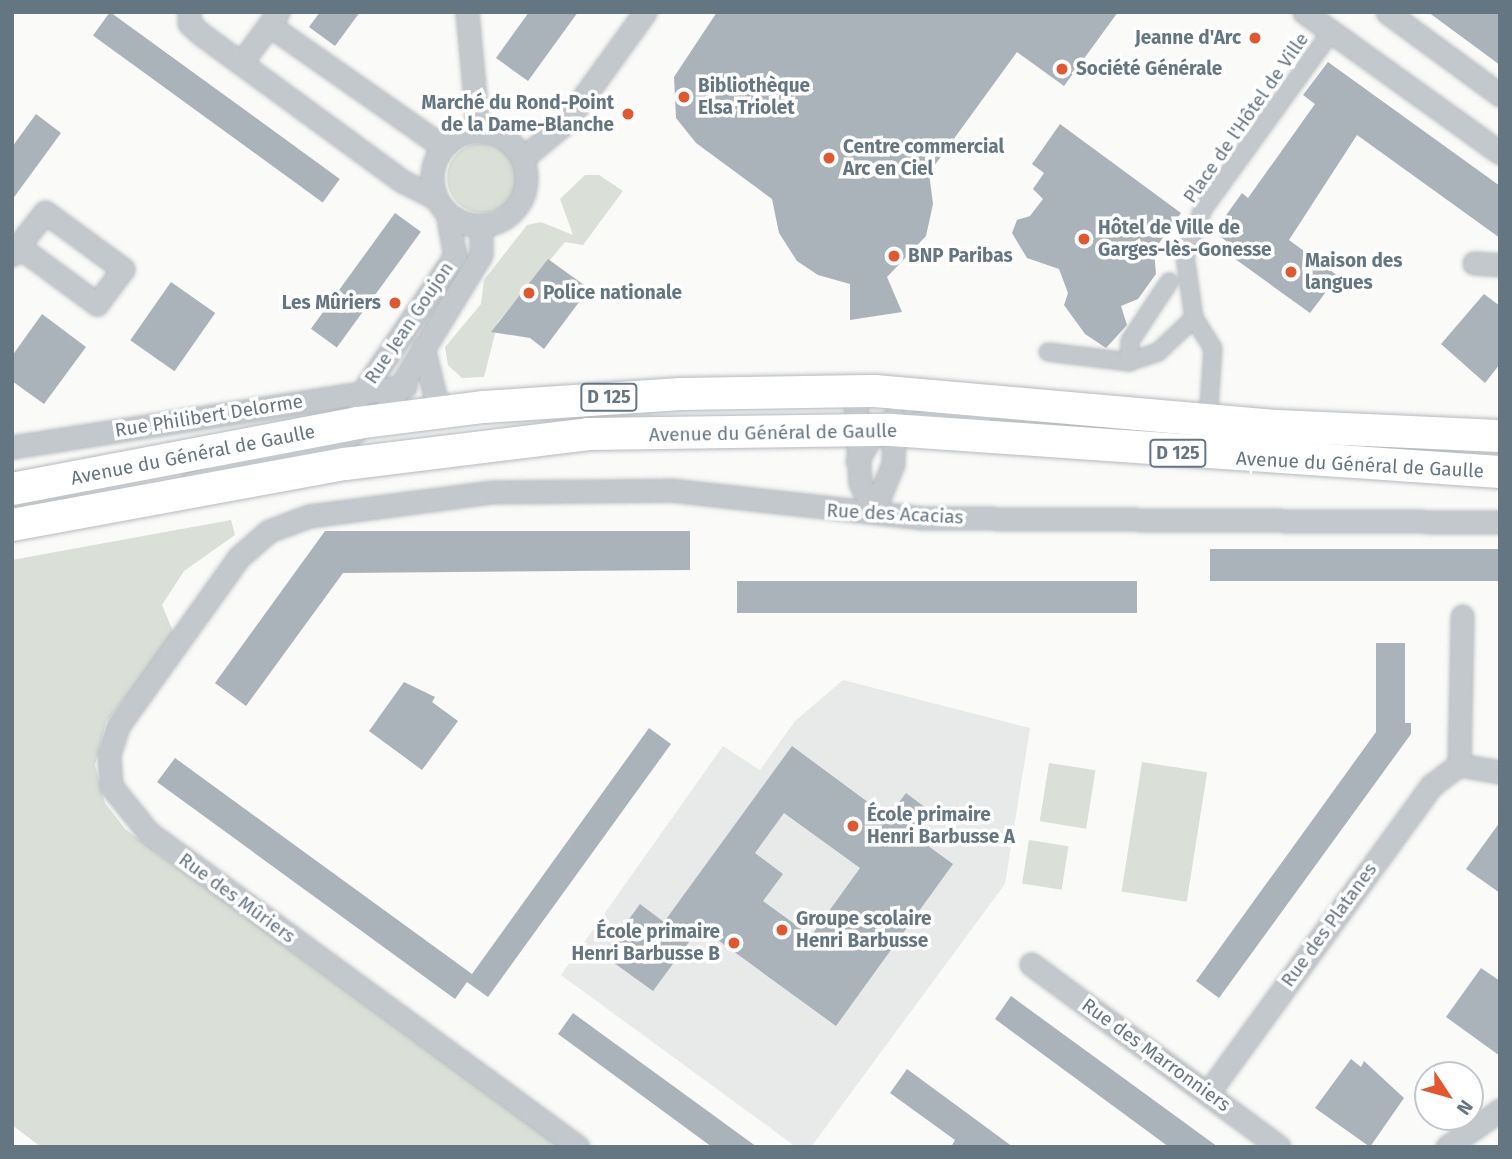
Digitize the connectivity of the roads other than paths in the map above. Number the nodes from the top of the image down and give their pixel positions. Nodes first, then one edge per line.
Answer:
1 (189, 12) edge
2 (467, 12) edge
3 (645, 12) edge
4 (1304, 12) edge
5 (1387, 12) edge
6 (274, 19) edge
7 (1331, 32) junction
8 (241, 64) junction
9 (1500, 95) edge
10 (478, 130) junction
11 (443, 147) junction
12 (1500, 153) edge
13 (523, 158) junction
14 (441, 206) junction
15 (481, 226) junction
16 (15, 251) edge
17 (1474, 263) dead end
18 (1500, 265) edge
19 (1169, 282) dead end
20 (1194, 318) junction
21 (423, 346) junction
22 (1048, 352) dead end
23 (1129, 362) junction
24 (405, 386) junction
25 (439, 412) junction
26 (356, 417) junction
27 (882, 421) junction
28 (1208, 421) junction
29 (1500, 436) edge
30 (12, 447) edge
31 (412, 453) junction
32 (1500, 472) edge
33 (12, 489) edge
34 (175, 495) junction
35 (874, 510) junction
36 (1500, 522) edge
37 (12, 525) edge
38 (229, 572) joint
39 (1462, 616) dead end
40 (1459, 765) junction
41 (1500, 772) edge
42 (1031, 964) dead end
43 (1208, 1093) junction
44 (1500, 1110) edge
45 (578, 1147) edge
46 (1279, 1147) edge
47 (1447, 1147) edge

1 - 8 street
2 - 10 street
3 - 13 street
4 - 7 street
5 - 9 street
6 - 8 street
6 - 11 street
7 - 12 street
7 - 20 street, Place de l'Hôtel de Ville
8 - 14 street
10 - 11 street
10 - 13 street
11 - 14 street
13 - 15 street
14 - 15 street
14 - 26 street, Rue Jean Goujon
15 - 21 street, Rue Jean Goujon
16 - 16 street
17 - 18 street
19 - 23 street
20 - 23 street
20 - 28 street
21 - 24 street, Rue Jean Goujon
21 - 25 street
22 - 23 street
24 - 26 street, Avenue du Général de Gaulle
24 - 26 street, Rue Philibert Delorme
25 - 26 main road, Avenue du Général de Gaulle / D 125
25 - 27 main road, Avenue du Général de Gaulle / D 125
26 - 30 street, Rue Philibert Delorme
26 - 31 street
26 - 33 main road, Avenue du Général de Gaulle / D 125
26 - 34 street, Avenue du Général de Gaulle
27 - 28 main road, Avenue du Général de Gaulle / D 125
27 - 31 main road, Avenue du Général de Gaulle / D 125
27 - 32 main road, Avenue du Général de Gaulle / D 125
27 - 35 street
27 - 35 street
28 - 29 main road, Avenue du Général de Gaulle / D 125
31 - 34 main road, Avenue du Général de Gaulle / D 125
34 - 37 main road, Avenue du Général de Gaulle / D 125
35 - 36 street, Rue des Acacias
35 - 38 street, Rue des Acacias
38 - 45 street, Rue des Mûriers
39 - 40 street
40 - 41 street
40 - 43 street, Rue des Platanes
42 - 43 street, Rue des Marronniers
43 - 46 street, Rue des Marronniers
44 - 47 street

